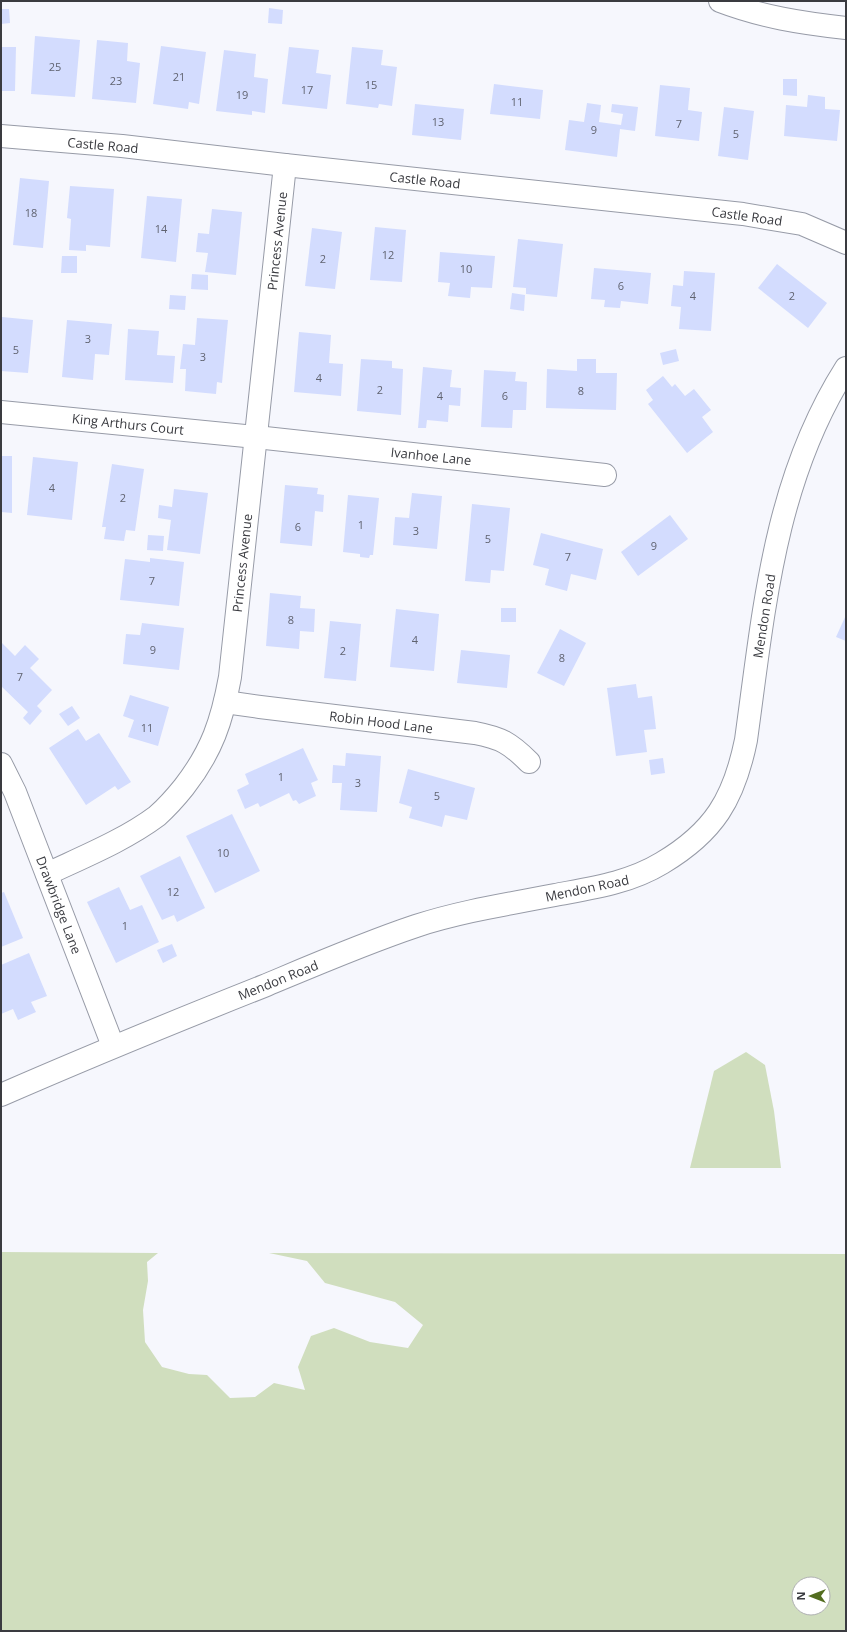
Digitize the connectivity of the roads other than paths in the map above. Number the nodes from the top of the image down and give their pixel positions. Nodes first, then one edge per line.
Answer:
1 (720, 1) edge
2 (846, 28) edge
3 (1, 136) edge
4 (285, 165) junction
5 (846, 242) edge
6 (846, 368) edge
7 (1, 412) edge
8 (256, 437) junction
9 (605, 475) dead end
10 (225, 702) junction
11 (529, 762) dead end
12 (1, 764) edge
13 (47, 874) junction
14 (113, 1046) junction
15 (1, 1095) edge

1 - 2 street
3 - 4 street, Castle Road
4 - 5 street, Castle Road
4 - 8 street, Princess Avenue
6 - 14 street, Mendon Road
7 - 8 street, King Arthurs Court
8 - 9 street, Ivanhoe Lane
8 - 10 street, Princess Avenue
10 - 11 street, Robin Hood Lane
10 - 13 street, Princess Avenue
12 - 13 street, Drawbridge Lane
13 - 14 street, Drawbridge Lane
14 - 15 street, Mendon Road

